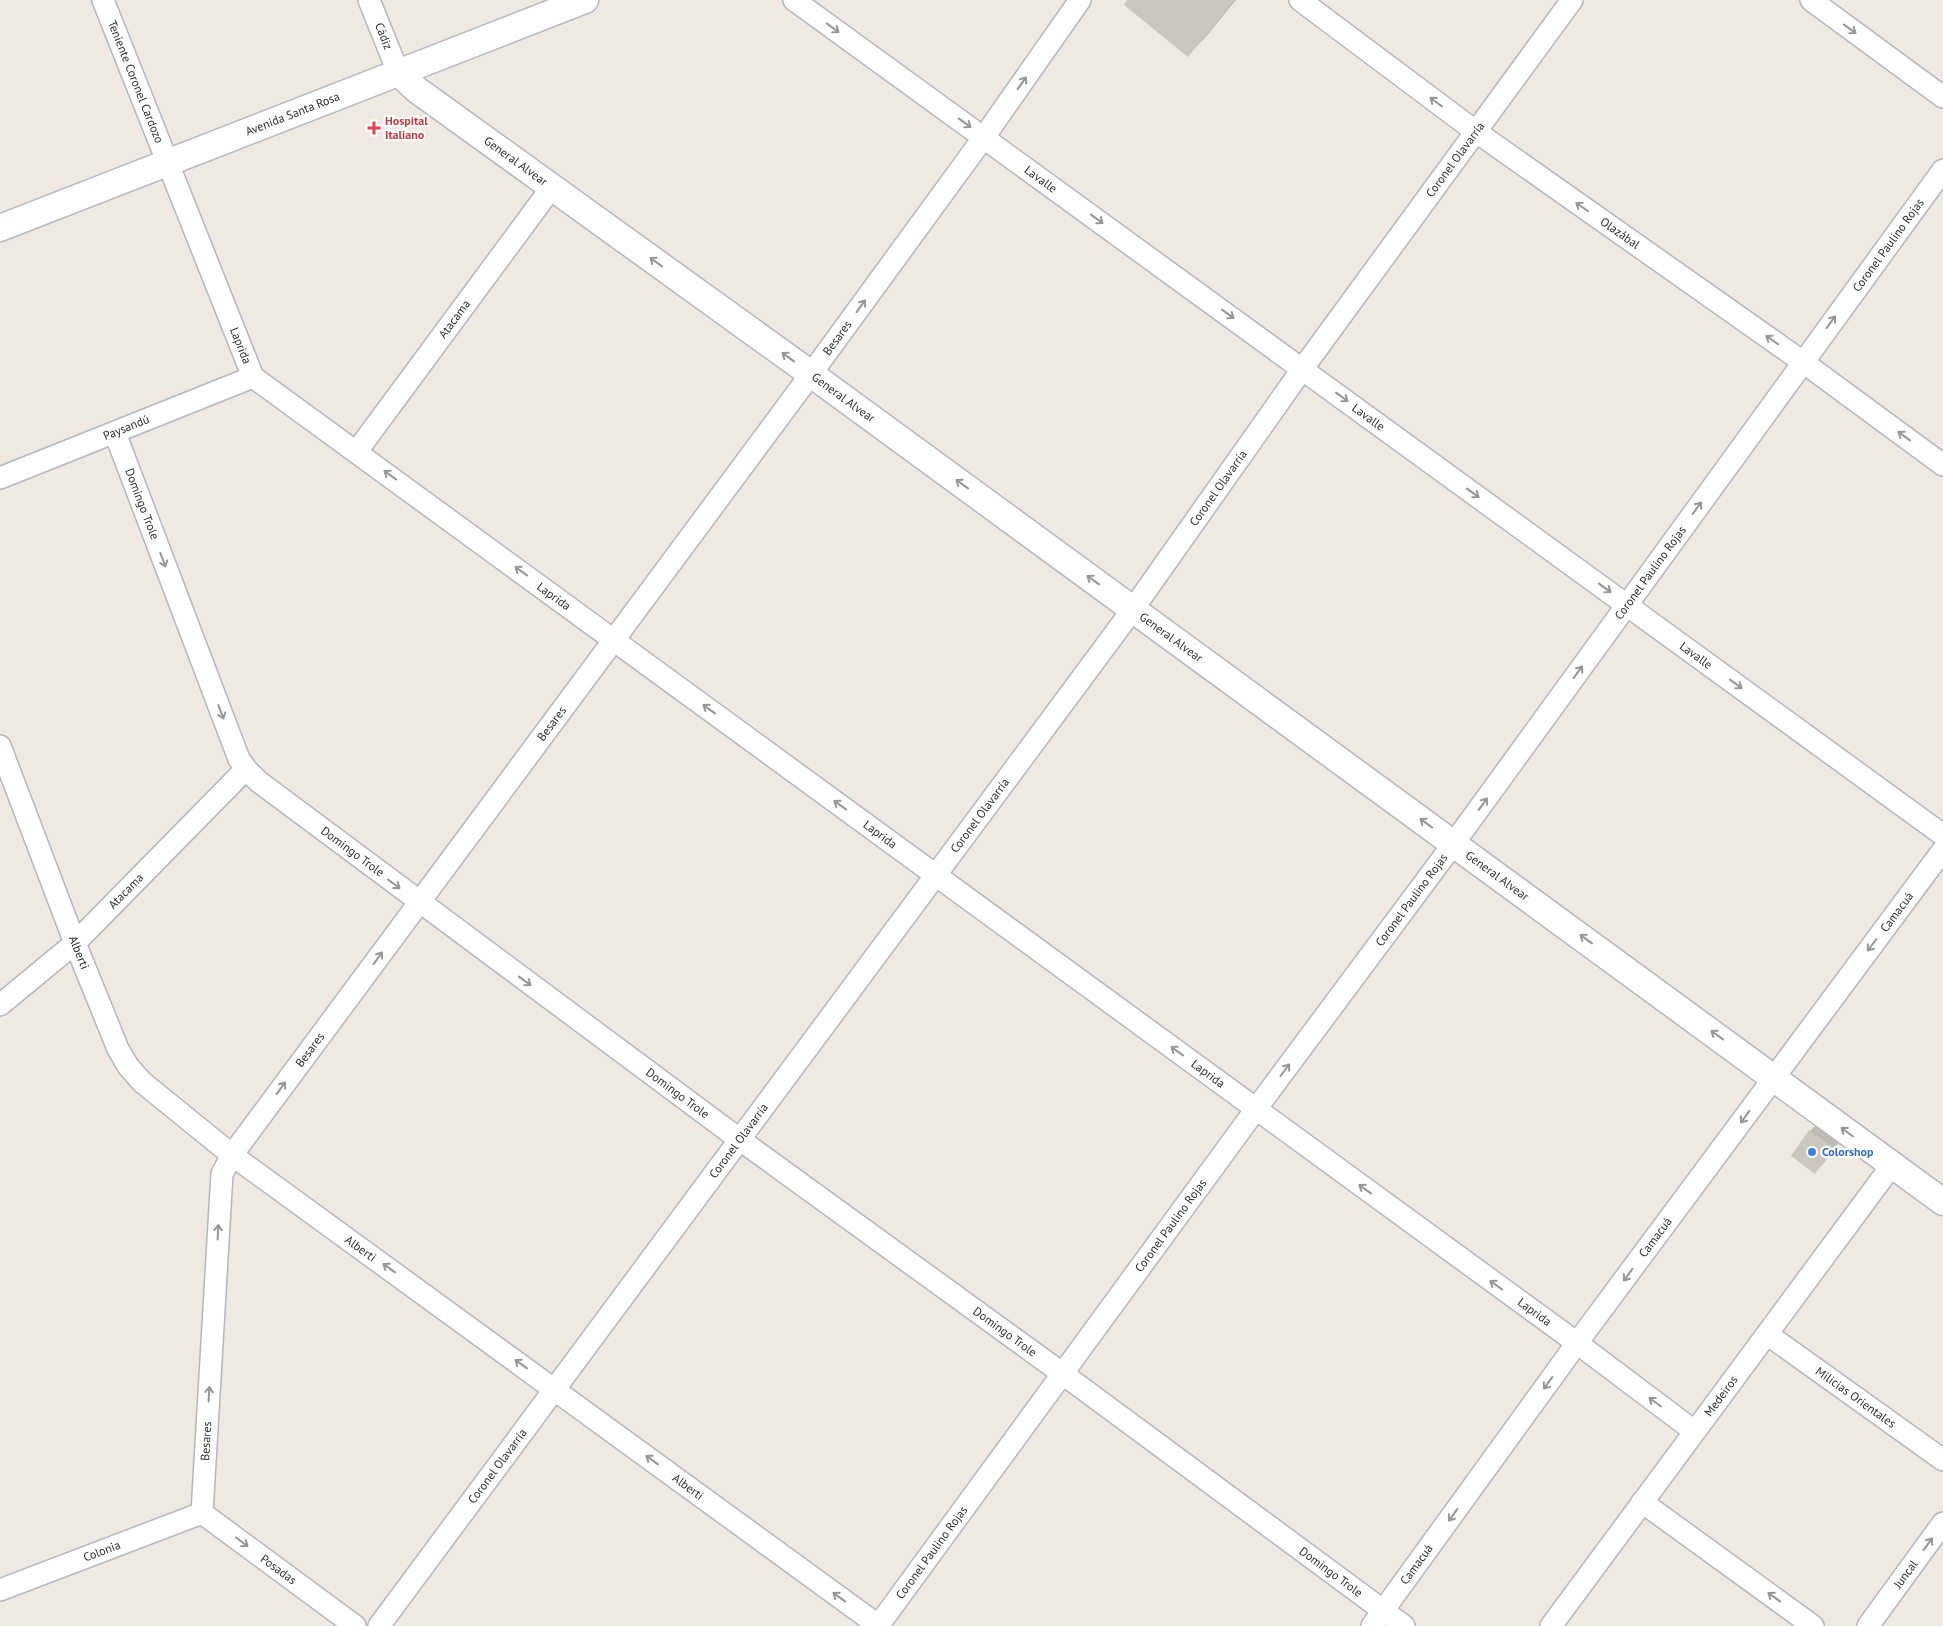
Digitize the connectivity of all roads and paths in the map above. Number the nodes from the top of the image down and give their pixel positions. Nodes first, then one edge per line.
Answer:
1 (103, 0) edge
2 (370, 0) edge
3 (585, 0) edge
4 (794, 0) edge
5 (1080, 0) edge
6 (1300, 0) edge
7 (1572, 0) edge
8 (1811, 0) edge
9 (398, 72) junction
10 (1943, 97) edge
11 (1475, 132) junction
12 (984, 137) junction
13 (168, 162) junction
14 (1943, 170) edge
15 (552, 187) junction
16 (0, 228) edge
17 (1803, 362) junction
18 (1302, 368) junction
19 (811, 374) junction
20 (253, 377) junction
21 (115, 433) junction
22 (357, 451) junction
23 (1943, 465) edge
24 (0, 478) edge
25 (1627, 604) junction
26 (1132, 609) junction
27 (614, 639) junction
28 (0, 746) edge
29 (246, 769) junction
30 (1943, 835) edge
31 (1454, 843) junction
32 (1943, 850) edge
33 (936, 875) junction
34 (419, 902) junction
35 (75, 944) junction
36 (0, 1005) edge
37 (1774, 1077) junction
38 (1256, 1109) junction
39 (739, 1139) junction
40 (232, 1155) junction
41 (1892, 1165) junction
42 (1943, 1202) edge
43 (1767, 1334) junction
44 (1577, 1344) junction
45 (1063, 1374) junction
46 (556, 1389) junction
47 (1694, 1431) junction
48 (1943, 1460) edge
49 (1642, 1502) junction
50 (202, 1513) junction
51 (1943, 1523) edge
52 (0, 1590) edge
53 (1378, 1618) edge
54 (355, 1626) edge
55 (379, 1626) edge
56 (878, 1626) edge
57 (1404, 1626) edge
58 (1551, 1626) edge
59 (1813, 1626) edge
60 (1868, 1626) edge

1 - 13 street, Teniente Coronel Cardozo
2 - 9 street, Cádiz
3 - 9 street, Avenida Santa Rosa
4 -> 12 street, Lavalle
12 -> 5 street, Besares
11 -> 6 street, Olazábal
7 - 11 street, Coronel Olavarría
8 -> 10 street
9 - 13 street, Avenida Santa Rosa
9 - 15 street, General Alvear
17 -> 11 street, Olazábal
11 - 18 street, Coronel Olavarría
12 -> 18 street, Lavalle
19 -> 12 street, Besares
13 - 16 street, Avenida Santa Rosa
13 - 20 street, Laprida
17 -> 14 street, Coronel Paulino Rojas
19 -> 15 street, General Alvear
15 - 22 street, Atacama
23 -> 17 street, Olazábal
25 -> 17 street, Coronel Paulino Rojas
18 -> 25 street, Lavalle
18 - 26 street, Coronel Olavarría
26 -> 19 street, General Alvear
19 - 27 street, Besares
20 - 21 street, Paysandú
20 - 22 street, Laprida
21 - 24 street, Paysandú
21 -> 29 street, Domingo Trole
27 -> 22 street, Laprida
25 -> 30 street, Lavalle
31 -> 25 street, Coronel Paulino Rojas
31 -> 26 street, General Alvear
26 - 33 street, Coronel Olavarría
33 -> 27 street, Laprida
27 - 34 street, Besares
28 - 35 street, Alberti
29 -> 34 street, Domingo Trole
29 - 35 street, Atacama
37 -> 31 street, General Alvear
38 -> 31 street, Coronel Paulino Rojas
32 -> 37 street, Camacuá
38 -> 33 street, Laprida
33 - 39 street, Coronel Olavarría
34 -> 39 street, Domingo Trole
40 -> 34 street, Besares
35 - 36 street, Atacama
35 - 40 street, Alberti
41 -> 37 street, General Alvear
37 -> 44 street, Camacuá
44 -> 38 street, Laprida
38 - 45 street, Coronel Paulino Rojas
39 - 45 street, Domingo Trole
39 - 46 street, Coronel Olavarría
46 -> 40 street, Alberti
50 -> 40 street, Besares
41 - 42 street, General Alvear
41 - 43 street, Medeiros
43 - 47 street, Medeiros
43 - 48 street, Milicias Orientales
47 -> 44 street, Laprida
44 -> 53 street, Camacuá
45 - 53 street, Domingo Trole
45 - 56 street, Coronel Paulino Rojas
46 - 55 street, Coronel Olavarría
56 -> 46 street, Alberti
47 - 49 street, Medeiros
49 - 58 street, Medeiros
59 -> 49 street
50 - 52 street, Colonia
50 -> 54 street, Posadas
60 -> 51 street, Juncal
53 - 57 street, Domingo Trole

